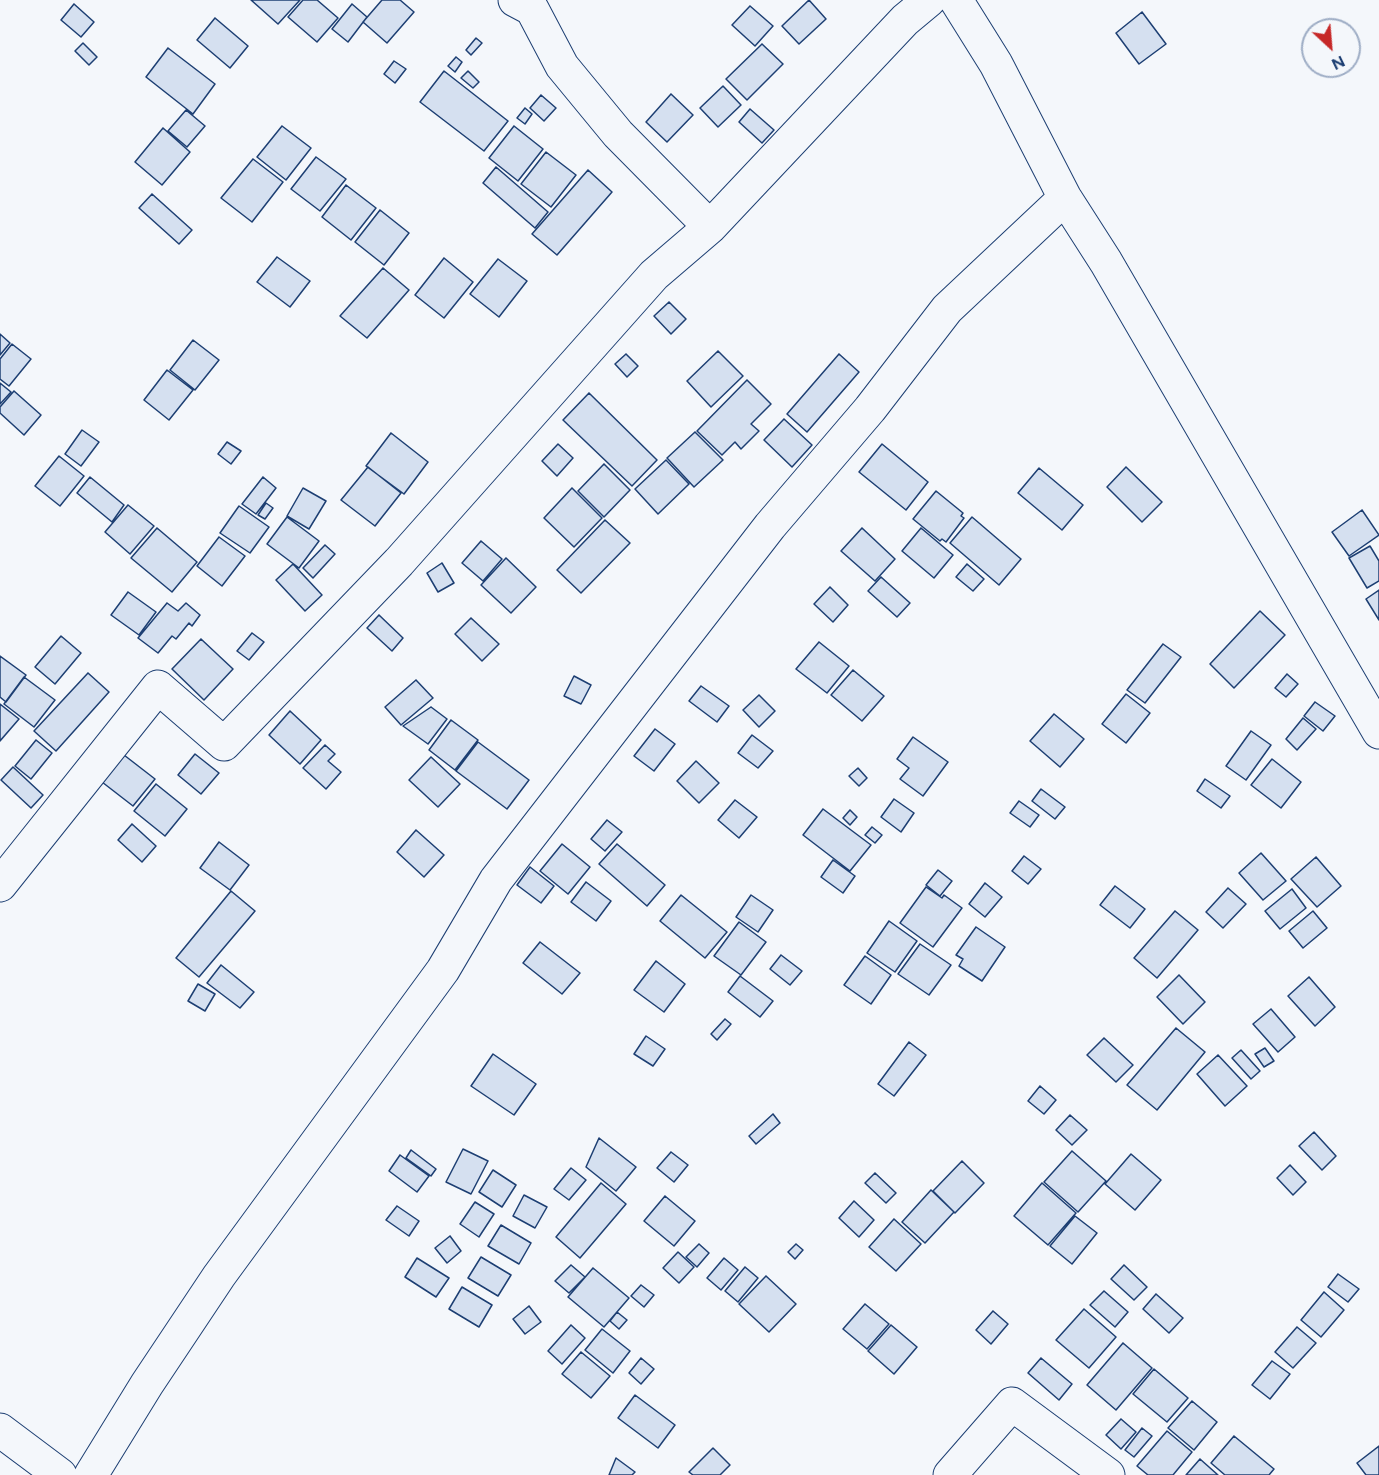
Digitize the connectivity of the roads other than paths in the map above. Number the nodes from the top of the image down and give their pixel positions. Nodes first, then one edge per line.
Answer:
1 (515, 0) edge
2 (929, 0) edge
3 (956, 0) edge
4 (1065, 198) junction
5 (710, 227) junction
6 (1379, 732) edge
7 (0, 885) edge
8 (0, 1430) edge
9 (60, 1475) edge
10 (91, 1475) edge
11 (950, 1475) edge
12 (1108, 1475) edge

1 - 5 street
2 - 5 street
3 - 4 street
4 - 6 street
4 - 10 street
5 - 7 street
8 - 9 street
11 - 12 street

